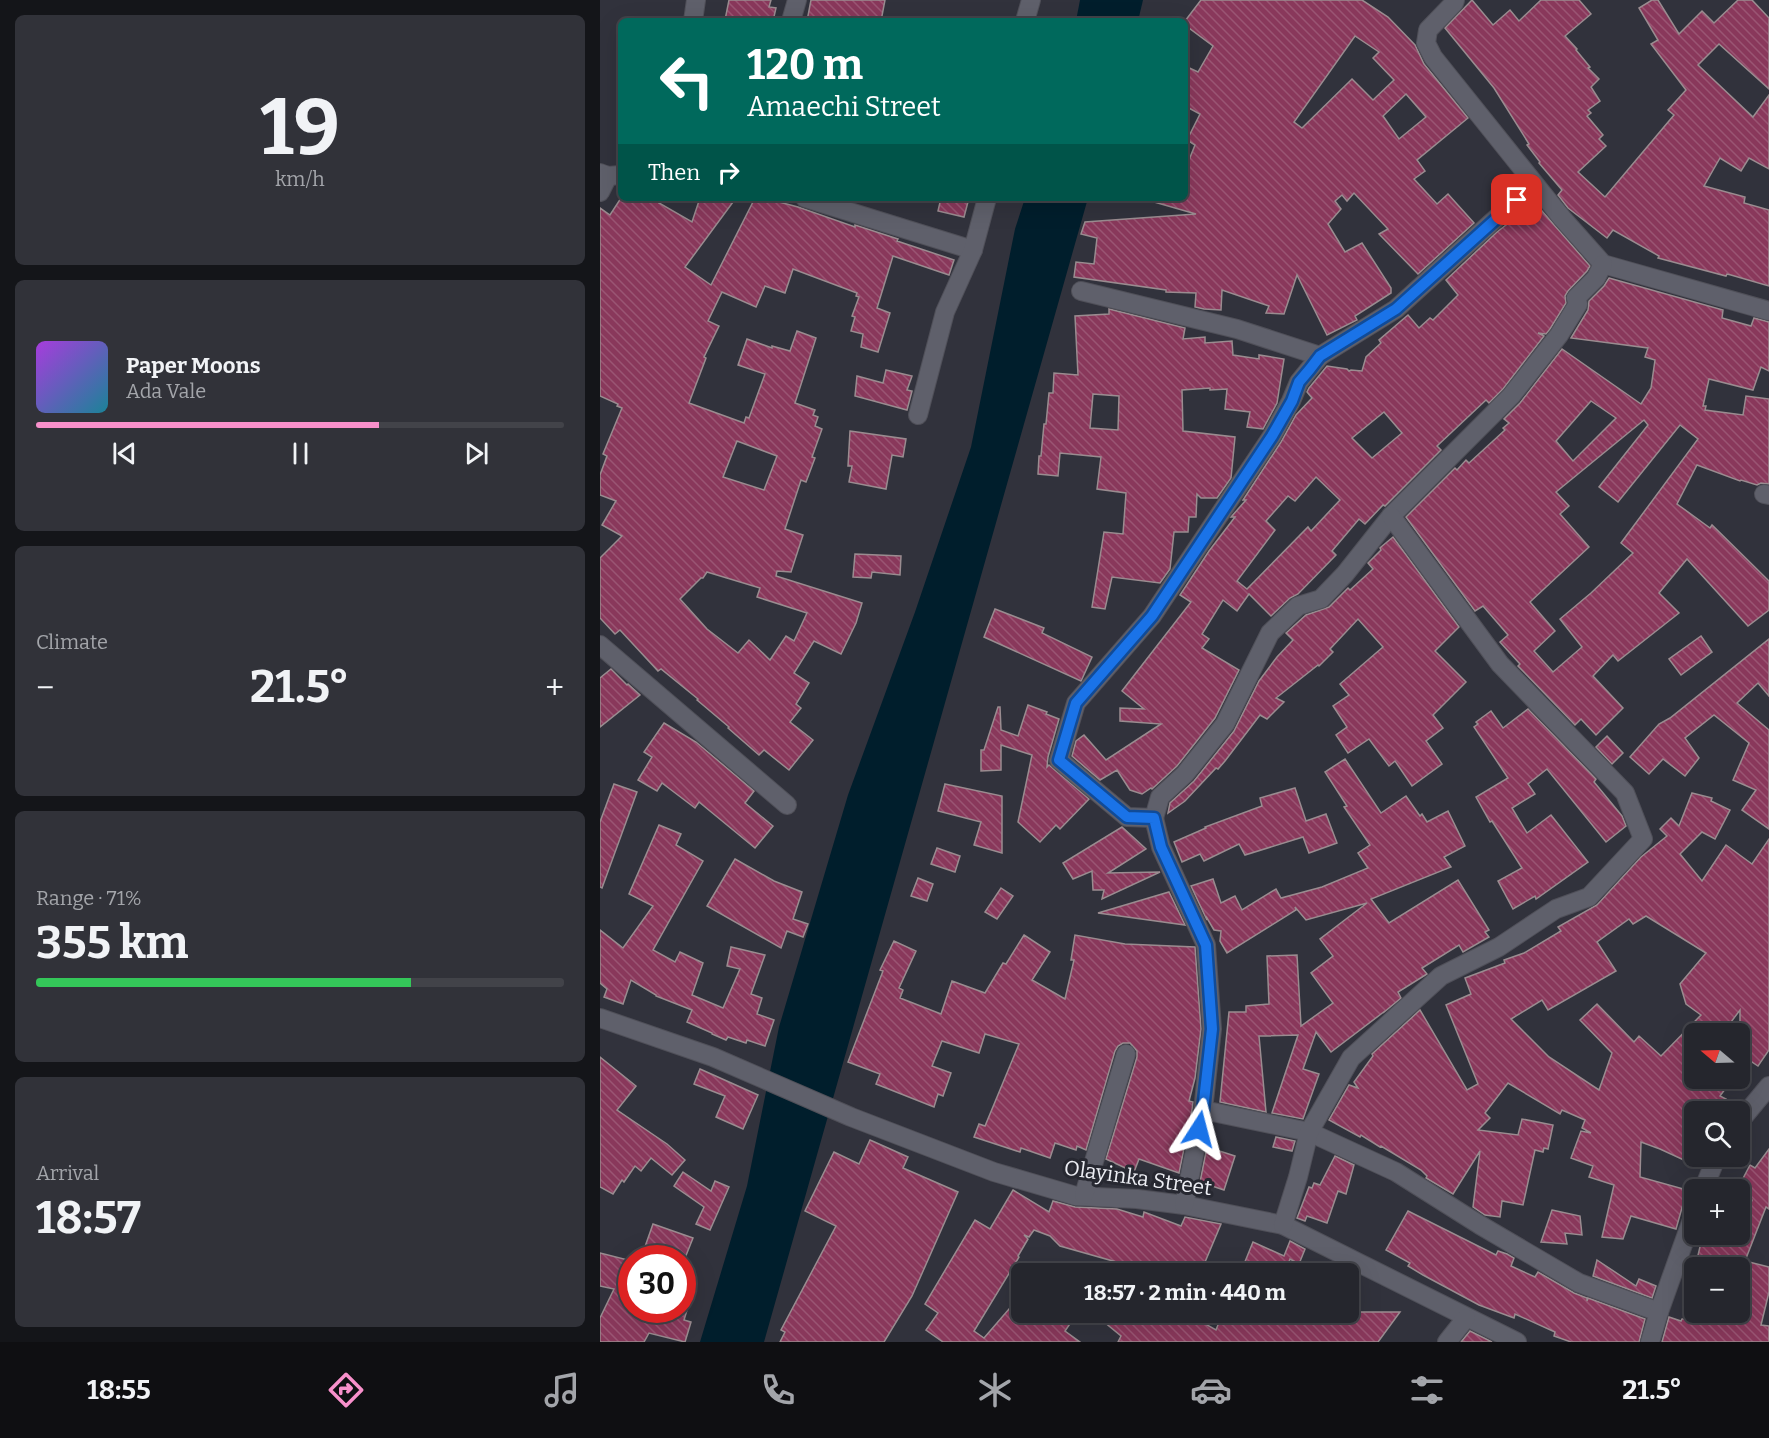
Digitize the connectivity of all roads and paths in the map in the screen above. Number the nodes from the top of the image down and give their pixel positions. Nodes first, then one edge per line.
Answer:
1 (696, 0) edge
2 (797, 0) edge
3 (1031, 0) edge
4 (1455, 0) edge
5 (693, 18) edge
6 (792, 18) edge
7 (1026, 18) edge
8 (1534, 184) junction
9 (815, 201) edge
10 (986, 201) edge
11 (973, 250) junction
12 (1603, 264) junction
13 (1081, 291) dead end
14 (1769, 311) edge
15 (1320, 356) junction
16 (918, 415) dead end
17 (1391, 516) junction
18 (600, 645) edge
19 (787, 805) dead end
20 (1154, 818) junction
21 (600, 1019) edge
22 (1126, 1054) dead end
23 (1769, 1086) edge
24 (1750, 1109) edge
25 (1203, 1110) junction
26 (1309, 1132) junction
27 (1080, 1196) junction
28 (1184, 1205) junction
29 (1282, 1225) junction
30 (1684, 1242) edge
31 (1659, 1312) junction
32 (1466, 1318) junction
33 (1447, 1342) edge
34 (1516, 1342) edge
35 (1650, 1342) edge

1 - 5 street
2 - 6 street
3 - 7 street
4 - 8 street
8 - 12 street
8 - 15 street
9 - 11 street
10 - 11 street
11 - 16 street
12 - 14 street
12 - 17 street
13 - 15 street
15 - 20 street
17 - 20 street
17 - 26 street
18 - 19 street
20 - 25 street
21 - 27 street, Olayinka Street
22 - 27 street
23 - 24 street
25 - 26 street
25 - 28 street
26 - 29 street
26 - 31 street
27 - 28 street, Olayinka Street
28 - 29 street, Olayinka Street
29 - 32 street, Olayinka Street
30 - 31 street
31 - 35 street
32 - 33 street
32 - 34 street, Olayinka Street

